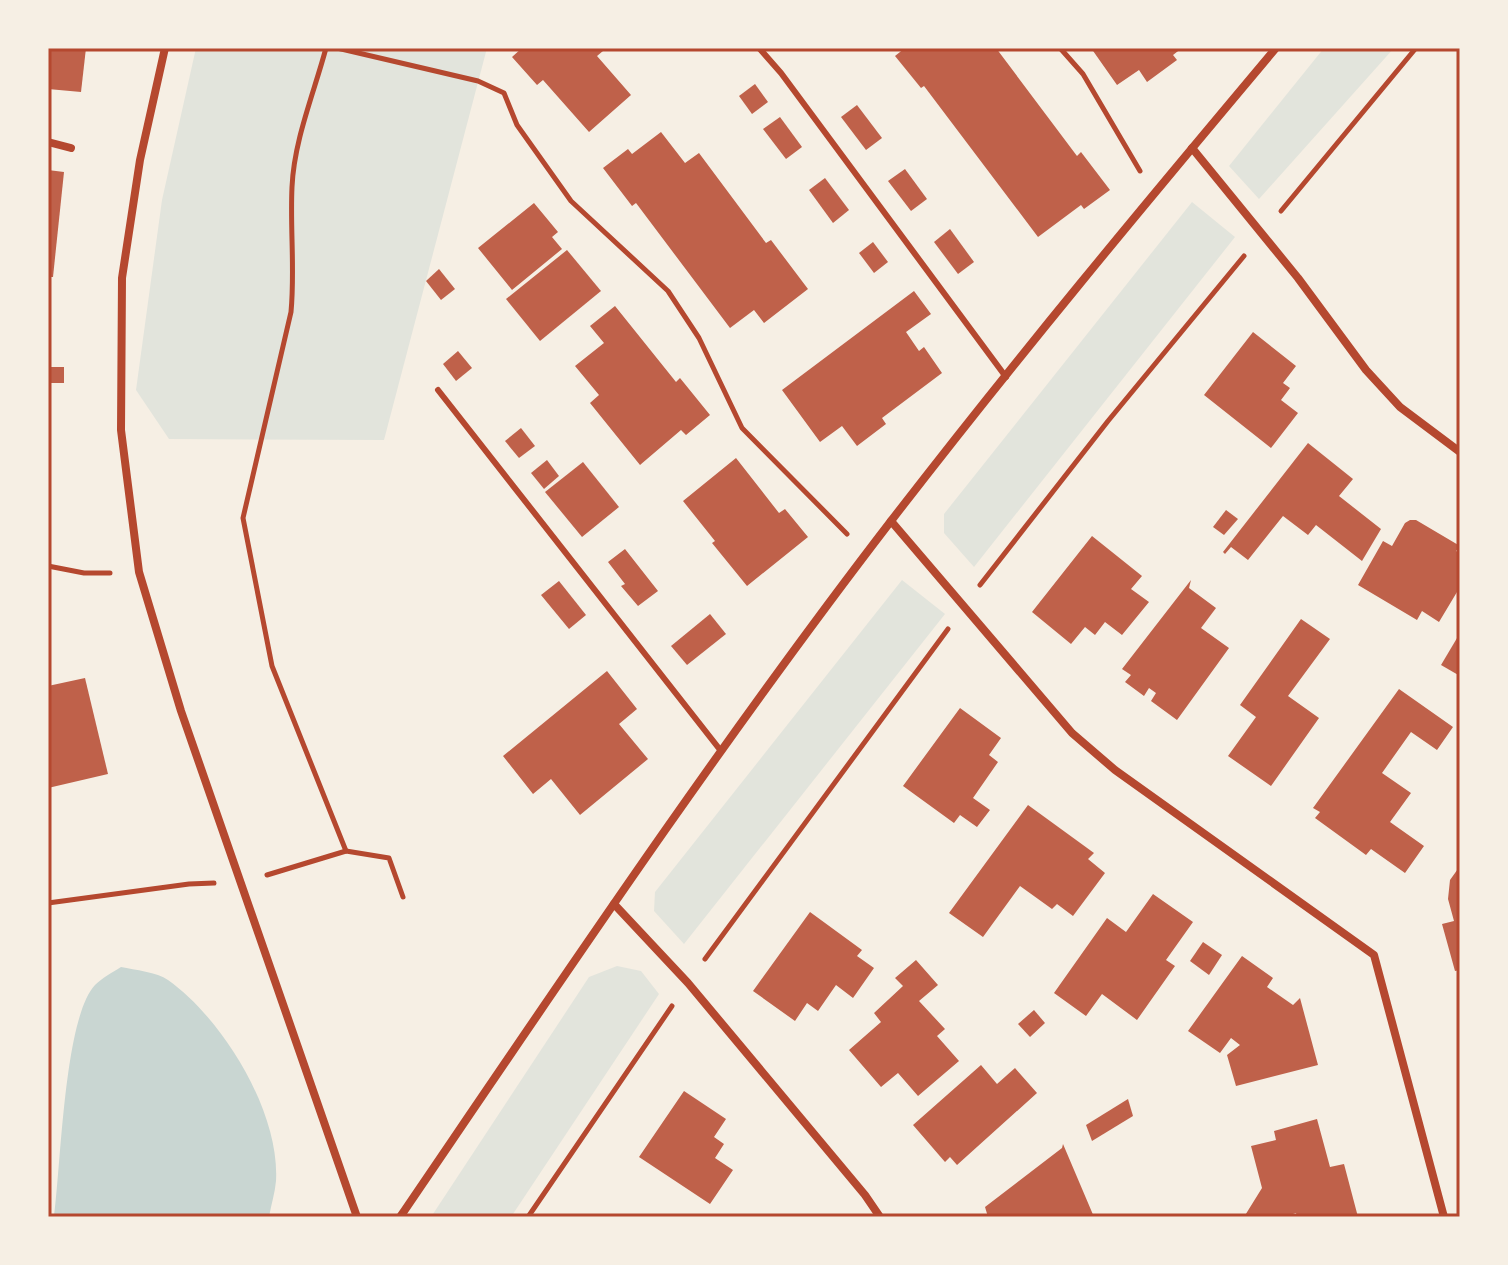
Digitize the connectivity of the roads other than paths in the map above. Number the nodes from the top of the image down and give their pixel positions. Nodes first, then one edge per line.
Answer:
1 (165, 48) edge
2 (759, 48) edge
3 (1276, 48) edge
4 (48, 142) edge
5 (71, 148) dead end
6 (1192, 148) junction
7 (1006, 377) junction
8 (438, 390) dead end
9 (1460, 452) edge
10 (891, 521) junction
11 (721, 751) junction
12 (614, 904) junction
13 (357, 1217) edge
14 (400, 1217) edge
15 (880, 1217) edge
16 (1444, 1217) edge

1 - 13 street
2 - 7 lane
3 - 6 street
4 - 5 street
6 - 7 street
6 - 9 street
7 - 10 street
8 - 11 lane
10 - 11 street
10 - 16 street
11 - 12 street
12 - 14 street
12 - 15 street

